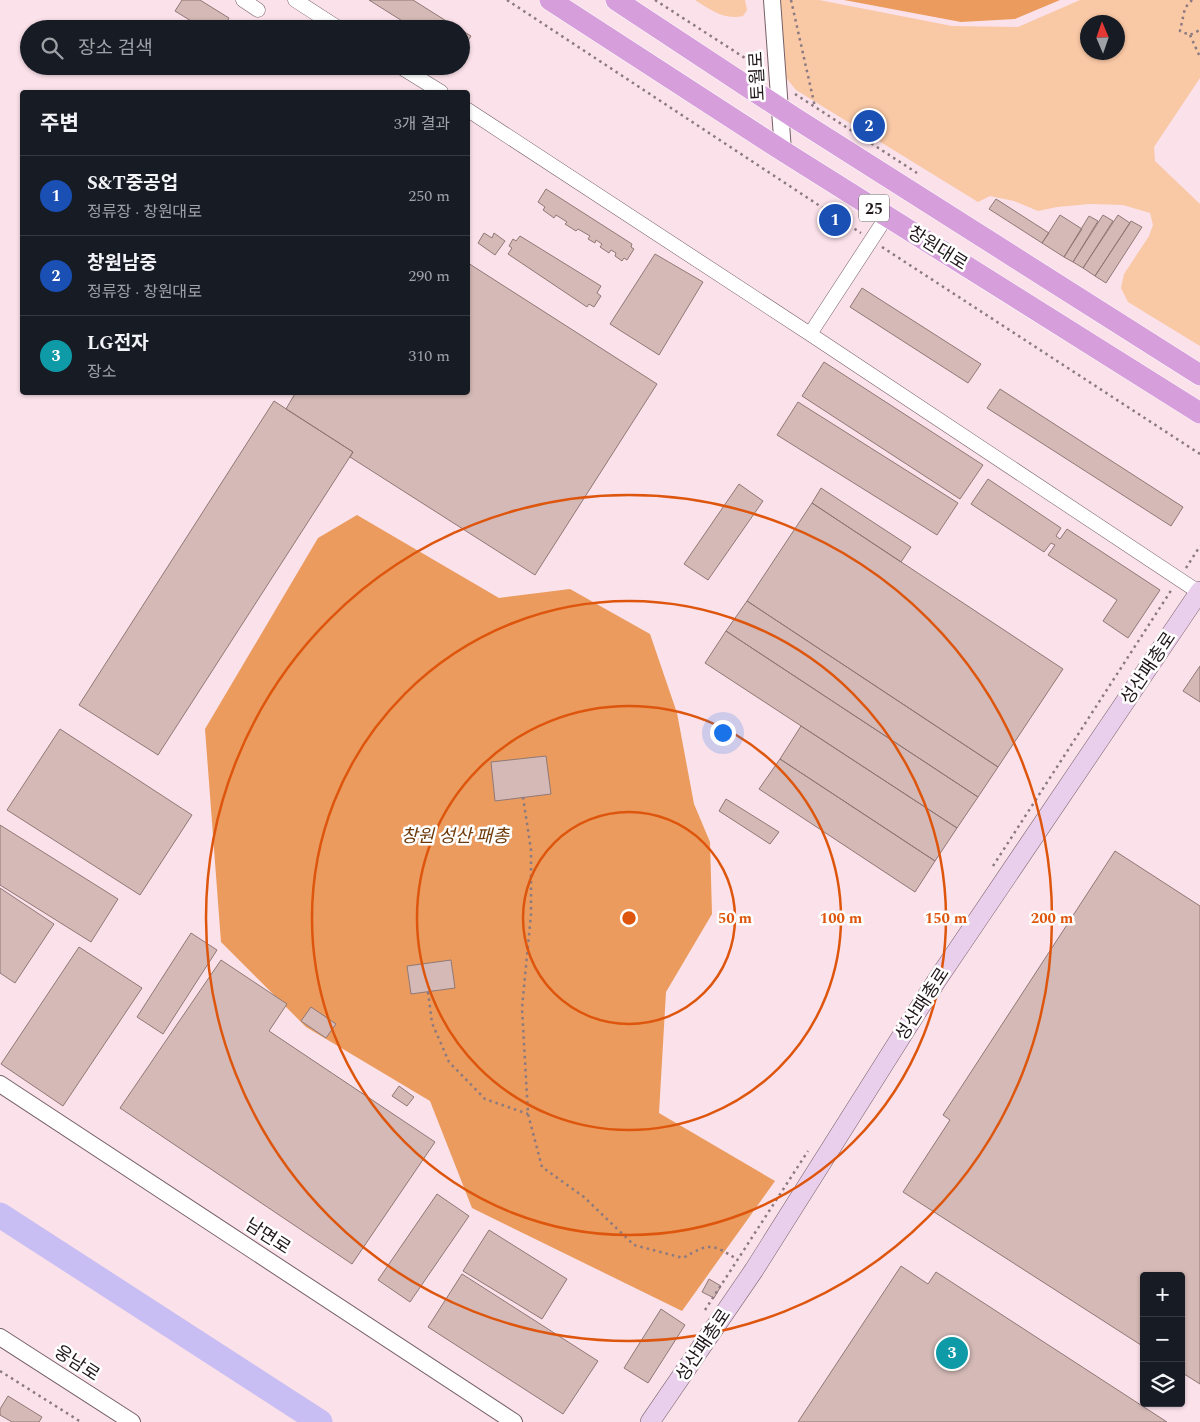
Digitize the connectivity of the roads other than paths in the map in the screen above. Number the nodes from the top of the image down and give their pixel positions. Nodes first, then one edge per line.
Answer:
1 (243, 0) edge
2 (295, 0) edge
3 (550, 0) edge
4 (616, 0) edge
5 (772, 0) edge
6 (258, 10) dead end
7 (326, 20) edge
8 (414, 75) edge
9 (438, 90) edge
10 (779, 107) junction
11 (470, 111) edge
12 (783, 151) junction
13 (887, 216) junction
14 (810, 334) junction
15 (1200, 376) edge
16 (1200, 413) edge
17 (1200, 592) edge
18 (0, 1084) edge
19 (0, 1337) edge
20 (132, 1422) edge
21 (514, 1422) edge
22 (650, 1422) edge

1 - 6 street
2 - 7 street
3 - 12 main road, 창원대로 / 25
4 - 10 main road, 창원대로 / 25
5 - 10 street, 토월로
8 - 9 street
10 - 12 street, 토월로
10 - 15 main road, 창원대로 / 25
11 - 14 street
12 - 13 main road, 창원대로 / 25
13 - 14 street
13 - 16 main road, 창원대로 / 25
14 - 17 street
17 - 22 main road, 성산패총로
18 - 21 street, 남면로
19 - 20 street, 웅남로

